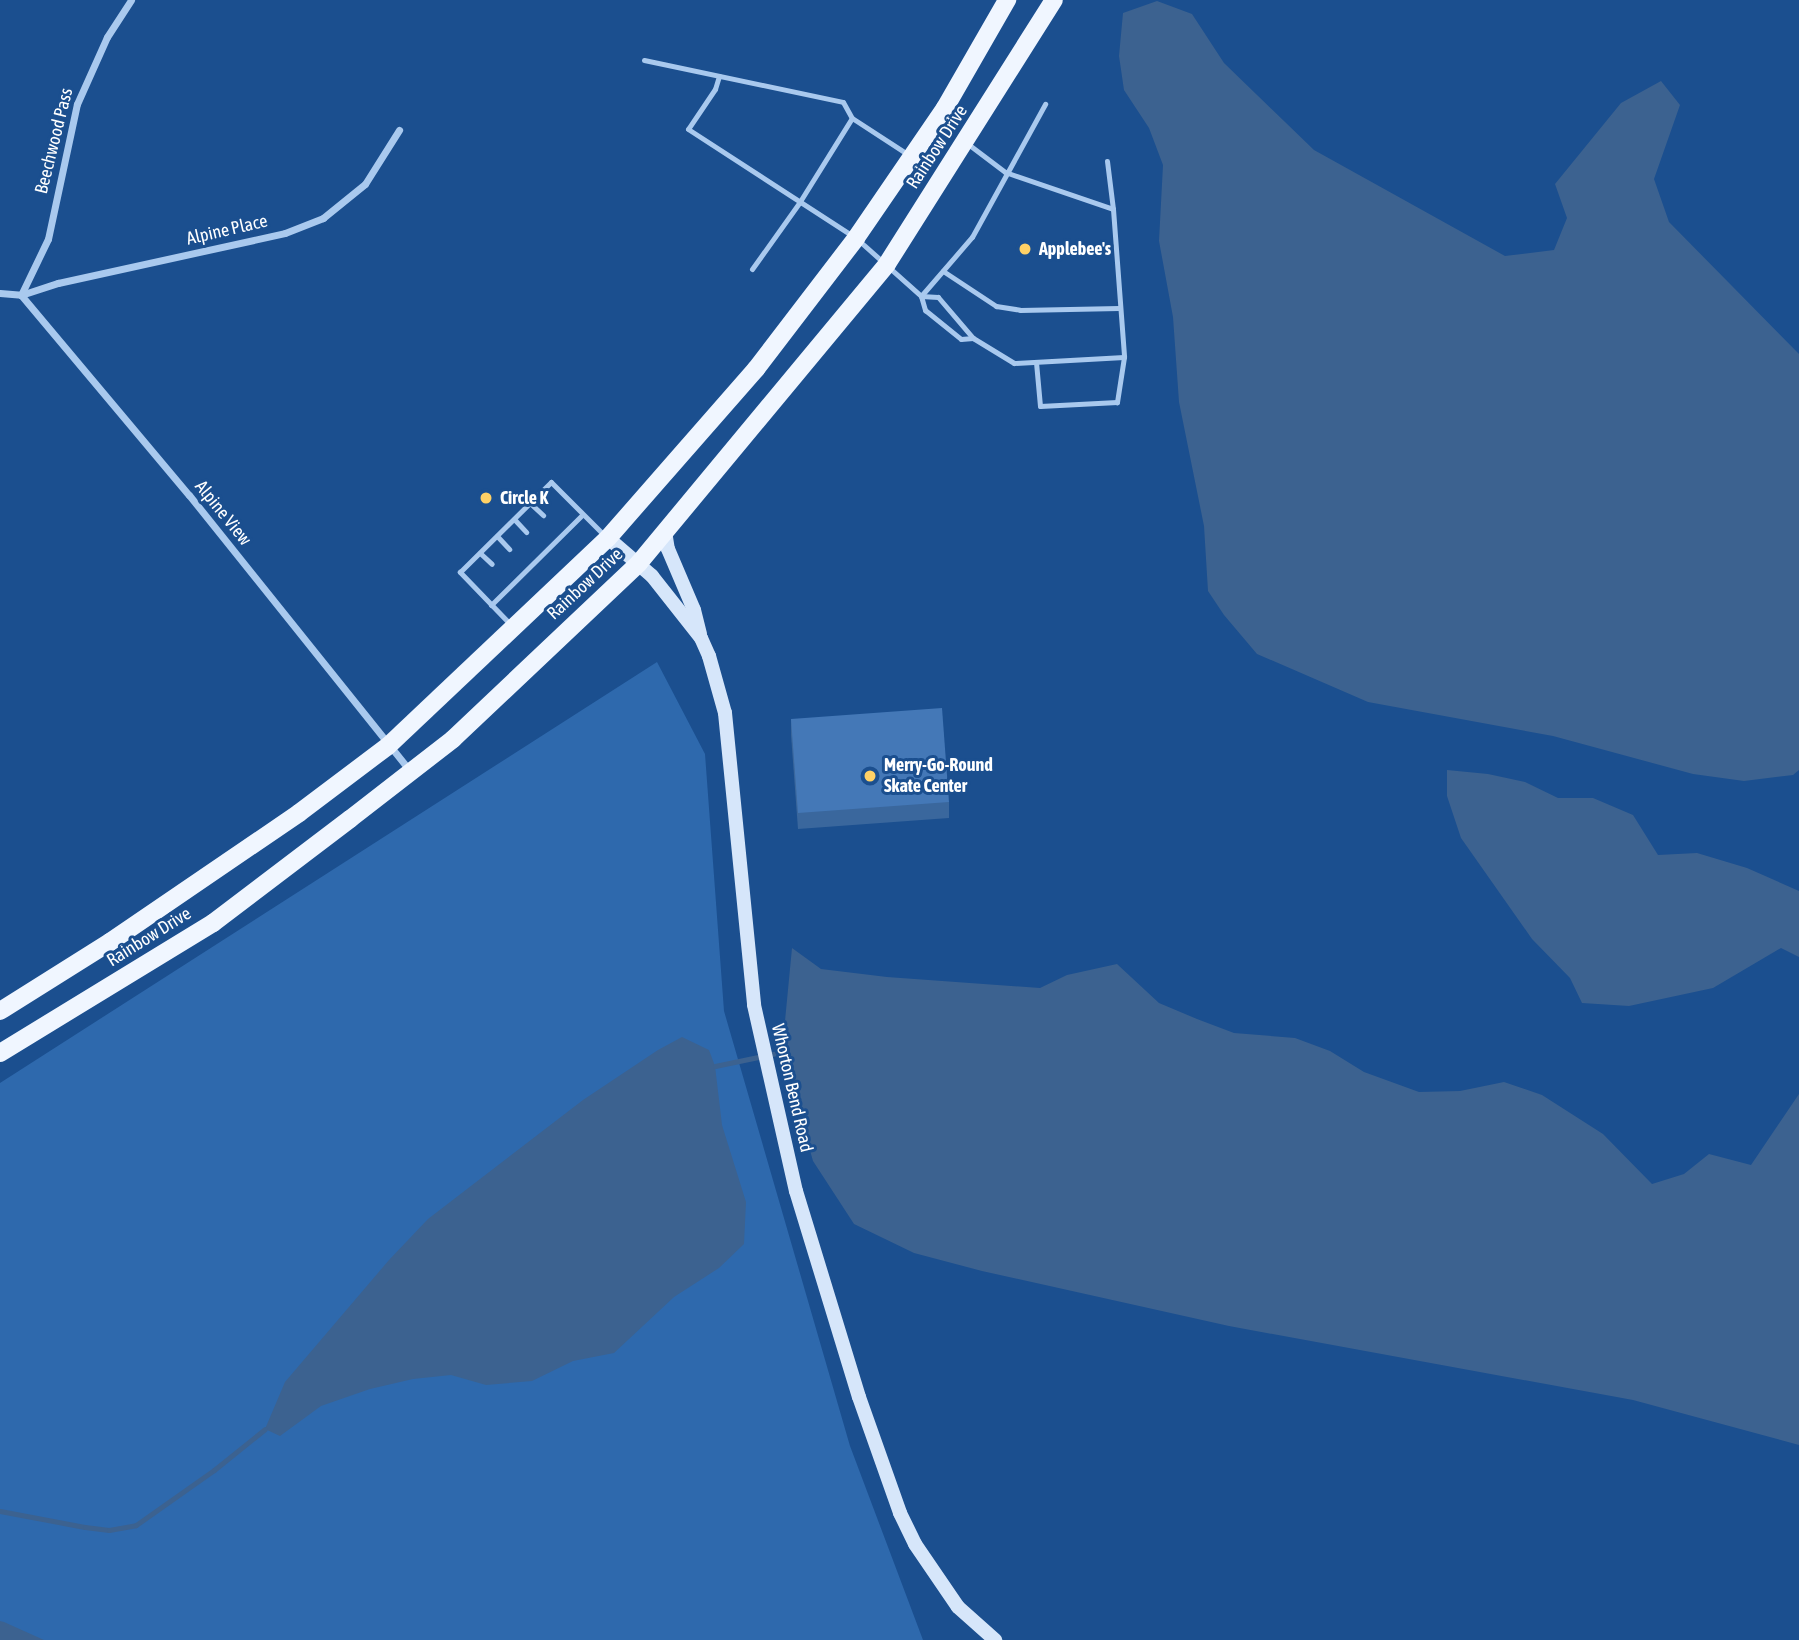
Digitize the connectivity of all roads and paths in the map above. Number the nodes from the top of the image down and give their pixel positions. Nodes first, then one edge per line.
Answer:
1 (131, 0) edge
2 (1007, 0) edge
3 (1054, 0) edge
4 (644, 60) dead end
5 (719, 76) junction
6 (1045, 104) dead end
7 (852, 118) junction
8 (400, 130) dead end
9 (965, 142) junction
10 (912, 157) junction
11 (1107, 161) dead end
12 (1006, 172) junction
13 (799, 203) junction
14 (1113, 209) junction
15 (856, 238) junction
16 (887, 264) junction
17 (752, 269) dead end
18 (943, 271) junction
19 (0, 293) edge
20 (21, 295) junction
21 (921, 296) junction
22 (1119, 307) junction
23 (973, 338) junction
24 (1124, 357) junction
25 (1035, 362) junction
26 (530, 503) junction
27 (582, 514) junction
28 (543, 516) dead end
29 (514, 519) junction
30 (557, 529) dead end
31 (526, 531) dead end
32 (666, 531) junction
33 (562, 534) junction
34 (496, 536) junction
35 (608, 538) junction
36 (509, 549) dead end
37 (480, 553) junction
38 (523, 563) dead end
39 (639, 563) junction
40 (492, 565) dead end
41 (528, 568) junction
42 (491, 605) junction
43 (514, 629) junction
44 (701, 639) junction
45 (388, 746) junction
46 (410, 772) junction
47 (0, 1010) edge
48 (0, 1053) edge
49 (995, 1640) edge

1 - 20 street, Beechwood Pass
2 - 10 main road, Rainbow Drive
3 - 9 main road, Rainbow Drive
4 - 5 lane
5 - 7 lane
5 - 13 lane
6 - 12 lane
7 - 10 lane
7 - 13 lane
8 - 20 street, Alpine Place
9 - 12 lane
9 - 16 main road, Rainbow Drive
10 - 15 main road, Rainbow Drive
11 - 14 lane
12 - 14 lane
12 - 18 lane
13 - 15 lane
13 - 17 lane
14 - 22 lane
15 - 16 lane
15 - 35 main road, Rainbow Drive
16 - 21 lane
16 - 32 main road, Rainbow Drive
18 - 21 lane
18 - 22 lane
19 - 20 street
20 - 45 street, Alpine View
21 - 23 lane
21 - 23 lane
22 - 24 lane
23 - 25 lane
24 - 25 lane
24 - 25 lane
26 - 27 lane
26 - 28 lane
26 - 29 lane
27 - 33 lane
27 - 35 lane
29 - 31 lane
29 - 34 lane
30 - 33 lane
32 - 39 main road, Rainbow Drive
32 - 44 main road
33 - 41 lane
34 - 36 lane
34 - 37 lane
35 - 39 main road, Whorton Bend Road
35 - 43 main road, Rainbow Drive
37 - 40 lane
37 - 42 lane
38 - 41 lane
39 - 44 main road, Whorton Bend Road
39 - 46 main road, Rainbow Drive
41 - 42 lane
42 - 43 lane
43 - 45 main road, Rainbow Drive
44 - 49 main road, Whorton Bend Road
45 - 46 street, Alpine View
45 - 47 main road, Rainbow Drive
46 - 48 main road, Rainbow Drive

